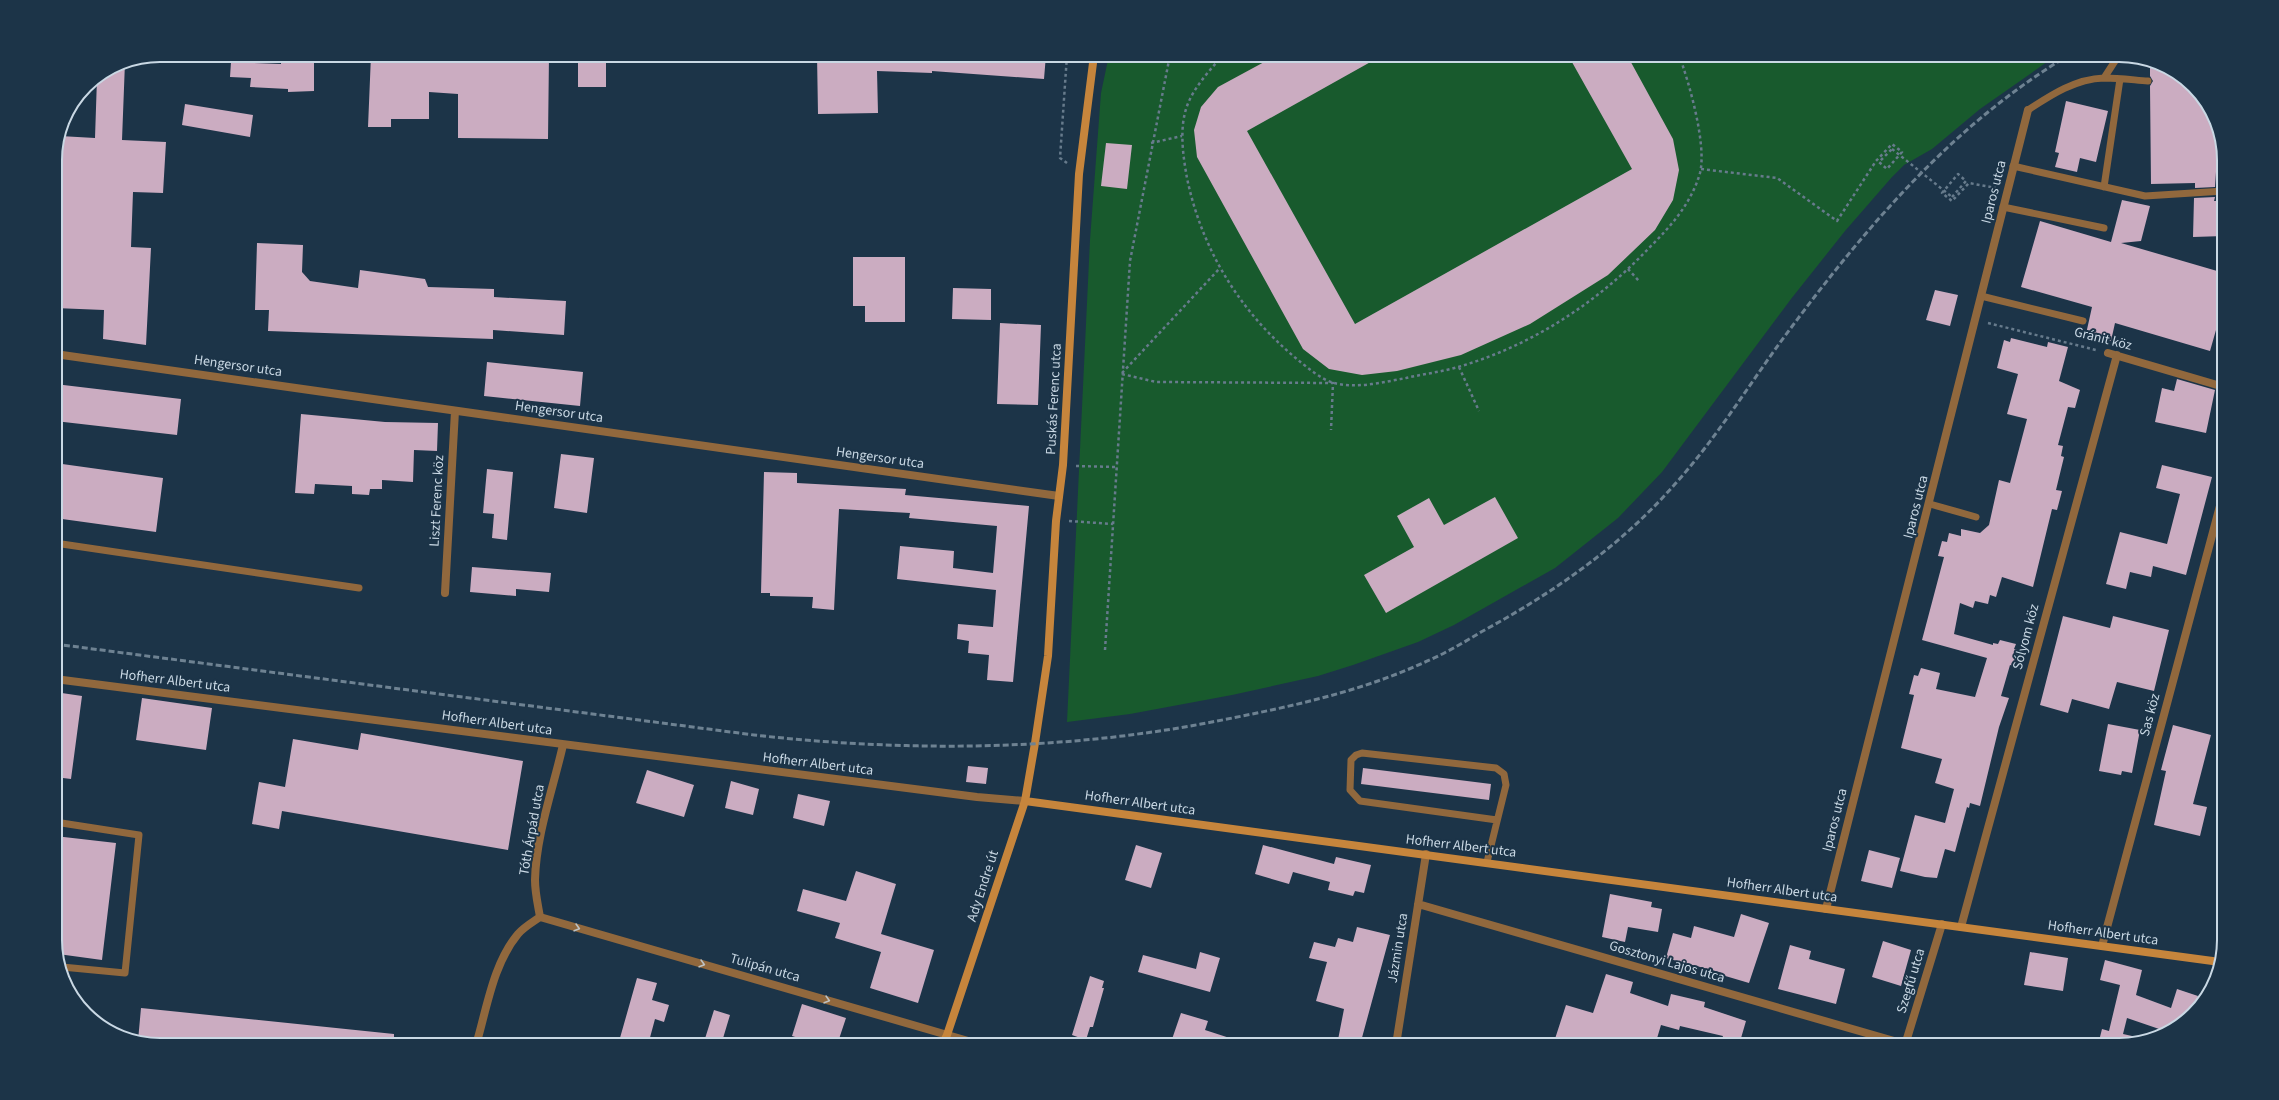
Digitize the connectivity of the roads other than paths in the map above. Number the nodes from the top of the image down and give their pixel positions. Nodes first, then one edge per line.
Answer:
1 (1093, 62) edge
2 (2114, 62) edge
3 (2104, 78) junction
4 (2120, 79) junction
5 (2148, 81) dead end
6 (2028, 110) joint
7 (2013, 166) junction
8 (2104, 187) junction
9 (2217, 191) edge
10 (2004, 207) junction
11 (2104, 228) dead end
12 (1981, 296) junction
13 (2083, 320) dead end
14 (2108, 353) road end
15 (62, 355) edge
16 (2117, 355) junction
17 (2217, 385) edge
18 (455, 411) junction
19 (1059, 496) junction
20 (1930, 504) junction
21 (2217, 517) edge
22 (1976, 518) dead end
23 (62, 544) edge
24 (359, 588) dead end
25 (445, 593) dead end
26 (62, 680) edge
27 (1035, 743) joint
28 (563, 745) junction
29 (1025, 801) junction
30 (1497, 820) junction
31 (62, 823) edge
32 (1426, 854) junction
33 (1487, 862) junction
34 (1418, 904) junction
35 (1826, 909) junction
36 (540, 917) junction
37 (1942, 924) junction
38 (1961, 927) junction
39 (2102, 946) junction
40 (2214, 961) edge
41 (65, 967) edge
42 (947, 1035) junction
43 (478, 1038) edge
44 (946, 1038) edge
45 (947, 1038) edge
46 (958, 1038) edge
47 (1397, 1038) edge
48 (1882, 1038) edge
49 (1908, 1038) edge

1 - 19 street, Puskás Ferenc utca
2 - 3 lane
3 - 4 lane
3 - 6 lane
4 - 5 lane
4 - 8 lane
6 - 7 street, Iparos utca
7 - 8 lane
7 - 10 street, Iparos utca
8 - 9 lane
10 - 11 lane
10 - 12 street, Iparos utca
12 - 13 lane
12 - 20 street, Iparos utca
14 - 16 street, Gránit köz
15 - 18 street, Hengersor utca
16 - 17 street, Gránit köz
16 - 38 street, Sólyom köz
18 - 19 street, Hengersor utca
18 - 25 street, Liszt Ferenc köz
19 - 27 street, Puskás Ferenc utca
20 - 22 lane
20 - 35 street, Iparos utca
21 - 39 street, Sas köz
23 - 24 lane
26 - 28 street, Hofherr Albert utca
27 - 29 street, Ady Endre út
28 - 29 street, Hofherr Albert utca
28 - 36 street, Tóth Árpád utca
29 - 32 street, Hofherr Albert utca
29 - 42 street, Ady Endre út
30 - 30 lane
30 - 33 lane
31 - 41 lane
32 - 33 street, Hofherr Albert utca
32 - 34 street, Jázmin utca
33 - 35 street, Hofherr Albert utca
34 - 47 street, Jázmin utca
34 - 48 street, Gosztonyi Lajos utca
35 - 37 street, Hofherr Albert utca
36 -> 42 street, Tulipán utca
36 - 43 street
37 - 38 street, Hofherr Albert utca
37 - 49 street, Szegfű utca
38 - 39 street, Hofherr Albert utca
39 - 40 street, Hofherr Albert utca
42 - 44 street, Ady Endre út
42 - 45 street, Ady Endre út
42 - 46 street, Tulipán utca

